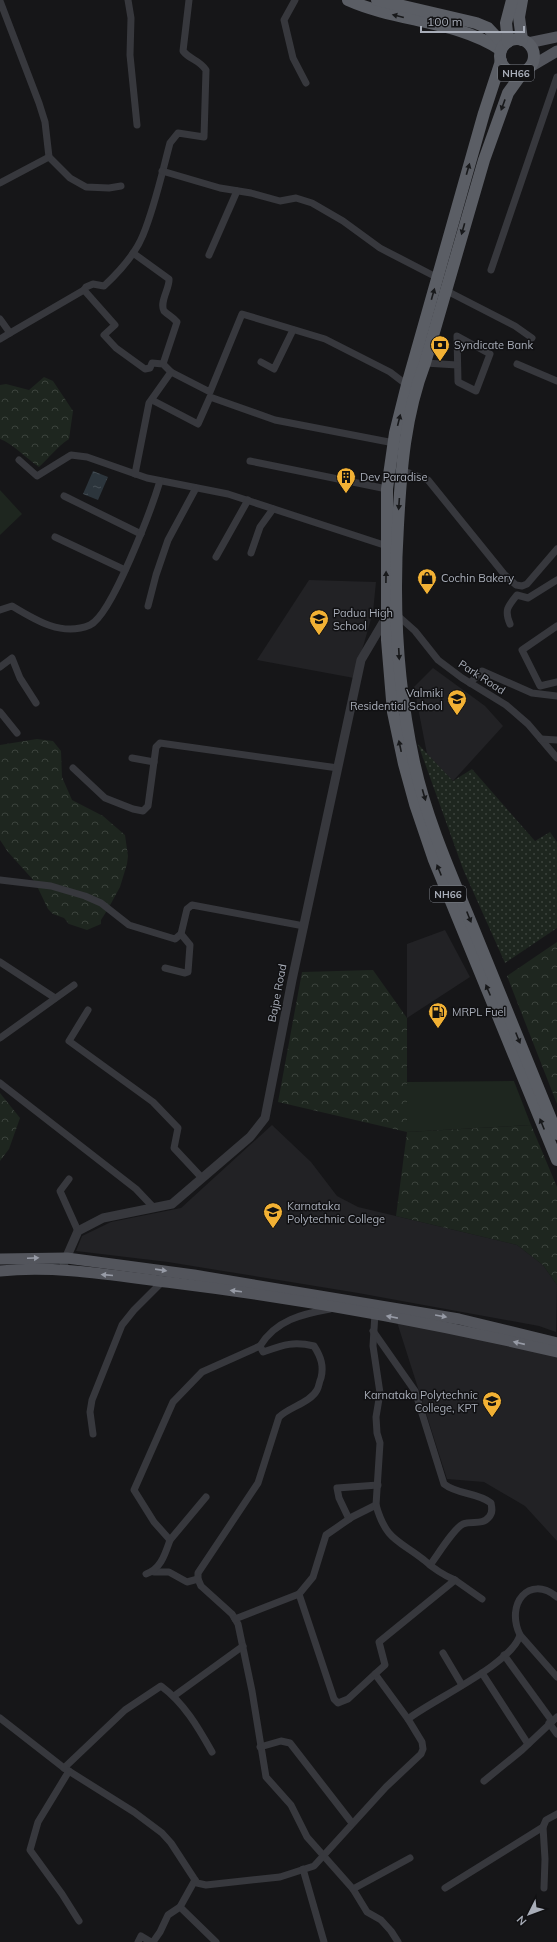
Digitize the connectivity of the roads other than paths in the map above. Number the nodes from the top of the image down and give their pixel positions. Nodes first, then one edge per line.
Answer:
1 (128, 0) edge
2 (189, 0) edge
3 (295, 0) edge
4 (348, 0) edge
5 (377, 0) edge
6 (512, 0) edge
7 (522, 0) edge
8 (0, 1) edge
9 (557, 37) edge
10 (525, 42) junction
11 (504, 50) junction
12 (556, 53) edge
13 (527, 70) junction
14 (557, 77) edge
15 (306, 83) dead end
16 (137, 125) dead end
17 (49, 157) junction
18 (162, 171) junction
19 (0, 183) edge
20 (121, 186) dead end
21 (237, 191) junction
22 (133, 253) junction
23 (210, 255) dead end
24 (490, 270) dead end
25 (438, 278) junction
26 (84, 290) junction
27 (445, 290) junction
28 (0, 319) edge
29 (293, 330) junction
30 (10, 333) junction
31 (532, 338) dead end
32 (0, 339) edge
33 (261, 362) dead end
34 (425, 363) junction
35 (163, 364) junction
36 (517, 364) dead end
37 (457, 365) junction
38 (171, 372) junction
39 (557, 381) edge
40 (407, 385) junction
41 (152, 400) junction
42 (394, 443) junction
43 (19, 460) dead end
44 (250, 461) dead end
45 (401, 470) junction
46 (135, 474) junction
47 (160, 481) junction
48 (196, 488) junction
49 (387, 489) junction
50 (64, 496) dead end
51 (248, 500) junction
52 (273, 509) junction
53 (141, 534) junction
54 (55, 537) dead end
55 (387, 546) junction
56 (557, 550) edge
57 (251, 553) dead end
58 (216, 557) dead end
59 (125, 570) junction
60 (557, 580) edge
61 (148, 606) dead end
62 (0, 610) edge
63 (391, 615) junction
64 (510, 624) dead end
65 (557, 626) edge
66 (0, 667) edge
67 (557, 682) edge
68 (470, 683) junction
69 (557, 696) edge
70 (36, 703) dead end
71 (0, 712) edge
72 (17, 733) dead end
73 (541, 739) junction
74 (557, 740) edge
75 (132, 758) dead end
76 (557, 758) edge
77 (154, 762) junction
78 (73, 768) dead end
79 (338, 768) junction
80 (0, 880) edge
81 (304, 926) junction
82 (181, 934) junction
83 (0, 962) edge
84 (165, 968) dead end
85 (74, 985) dead end
86 (55, 998) junction
87 (88, 1010) dead end
88 (0, 1038) edge
89 (0, 1083) edge
90 (557, 1134) edge
91 (557, 1160) edge
92 (202, 1178) junction
93 (69, 1179) dead end
94 (154, 1208) junction
95 (78, 1231) junction
96 (67, 1258) junction
97 (0, 1259) edge
98 (61, 1270) junction
99 (0, 1271) edge
100 (163, 1281) junction
101 (345, 1305) junction
102 (375, 1313) junction
103 (373, 1330) junction
104 (557, 1343) edge
105 (260, 1346) junction
106 (557, 1352) edge
107 (93, 1434) dead end
108 (378, 1485) junction
109 (206, 1497) dead end
110 (376, 1505) junction
111 (349, 1519) junction
112 (170, 1540) junction
113 (430, 1565) junction
114 (154, 1572) junction
115 (146, 1574) dead end
116 (198, 1579) junction
117 (456, 1580) junction
118 (299, 1594) junction
119 (557, 1597) edge
120 (482, 1599) dead end
121 (235, 1619) junction
122 (520, 1635) junction
123 (243, 1646) junction
124 (443, 1653) dead end
125 (504, 1655) junction
126 (375, 1674) junction
127 (482, 1674) junction
128 (557, 1677) edge
129 (462, 1685) junction
130 (174, 1696) junction
131 (0, 1718) edge
132 (408, 1719) junction
133 (553, 1720) edge
134 (557, 1734) edge
135 (528, 1744) junction
136 (260, 1747) junction
137 (212, 1752) dead end
138 (66, 1770) junction
139 (484, 1781) dead end
140 (557, 1814) edge
141 (352, 1823) junction
142 (543, 1827) junction
143 (323, 1856) junction
144 (410, 1858) dead end
145 (303, 1869) junction
146 (195, 1880) junction
147 (353, 1888) junction
148 (445, 1888) dead end
149 (544, 1888) dead end
150 (180, 1907) junction
151 (79, 1921) dead end
152 (138, 1942) edge
153 (152, 1942) edge
154 (216, 1942) edge
155 (324, 1942) edge
156 (397, 1942) edge

1 - 16 street
2 - 18 street
3 - 15 street
11 -> 4 highway
5 - 11 highway
6 - 11 highway, NH66
7 - 10 highway, NH66
8 - 17 street
9 - 10 main road
10 - 11 highway
10 - 13 highway, NH66
11 - 13 highway, NH66
25 -> 11 highway, NH66
12 - 13 main road
13 -> 27 highway, NH66
14 - 24 street
17 - 19 street
17 - 20 street
18 - 21 street
18 - 22 street
21 - 23 street
21 - 25 street
22 - 26 street
22 - 35 street
40 -> 25 highway, NH66
26 - 30 street
26 - 35 street
27 - 31 street
27 - 34 highway, NH66
28 - 30 street
29 - 33 street
29 - 38 street
29 - 40 street
30 - 32 street
34 - 37 street
34 - 45 highway, NH66
35 - 38 street
36 - 39 street
37 - 37 street
38 - 41 street
42 -> 40 highway, NH66
41 - 42 street
41 - 46 street
42 - 49 highway, NH66
43 - 46 street
44 - 49 street
45 - 56 street
45 -> 63 highway, NH66
46 - 47 street
47 - 48 street
47 - 53 street
48 - 51 street
48 - 61 street
49 - 55 highway, NH66
50 - 53 street
51 - 52 street
51 - 58 street
52 - 55 street
52 - 57 street
53 - 59 street
54 - 59 street
63 -> 55 highway, NH66
59 - 62 street
60 - 64 street
63 - 68 street, Park Road
63 - 79 street, Bajpe Road
63 -> 90 highway, NH66
91 -> 63 highway, NH66
65 - 67 street
66 - 70 street
68 - 69 street
68 - 73 street, Park Road
71 - 72 street
73 - 74 street
73 - 76 street, Park Road
75 - 77 street
77 - 78 street
77 - 79 street
79 - 81 street, Bajpe Road
80 - 82 street
81 - 82 street
81 - 92 street, Bajpe Road
82 - 84 street
83 - 86 street
85 - 86 street
86 - 88 street
87 - 92 street
89 - 94 street
92 - 94 street, Bajpe Road
93 - 95 street
94 - 95 street, Bajpe Road
95 - 96 street
97 -> 96 main road
96 - 98 street
96 -> 101 main road
98 - 99 main road
100 -> 98 main road
101 -> 100 main road
100 - 107 street
101 - 102 main road
101 -> 104 main road
101 - 105 street
102 - 103 street
106 -> 102 main road
103 - 108 street
103 - 113 street
105 - 112 street
105 - 116 street
108 - 110 street
108 - 111 street
109 - 112 street
110 - 111 street
110 - 113 street
111 - 118 street
112 - 114 street
113 - 117 street
114 - 115 street
114 - 116 street
116 - 121 street
117 - 120 street
117 - 126 street
118 - 121 street
118 - 126 street
119 - 122 street
121 - 123 street
122 - 125 street
122 - 128 street
123 - 130 street
123 - 136 street
124 - 129 street
125 - 127 street
125 - 133 street
126 - 132 street
127 - 129 street
127 - 135 street
129 - 132 street
130 - 137 street
130 - 138 street
131 - 138 street
132 - 141 street
133 - 134 street
133 - 135 street
135 - 139 street
136 - 141 street
136 - 143 street
138 - 146 street
138 - 151 street
140 - 142 street
141 - 143 street
142 - 148 street
142 - 149 street
143 - 145 street
143 - 147 street
144 - 147 street
145 - 146 street
145 - 155 street
146 - 150 street
147 - 156 street
150 - 153 street
150 - 154 street
152 - 153 street

